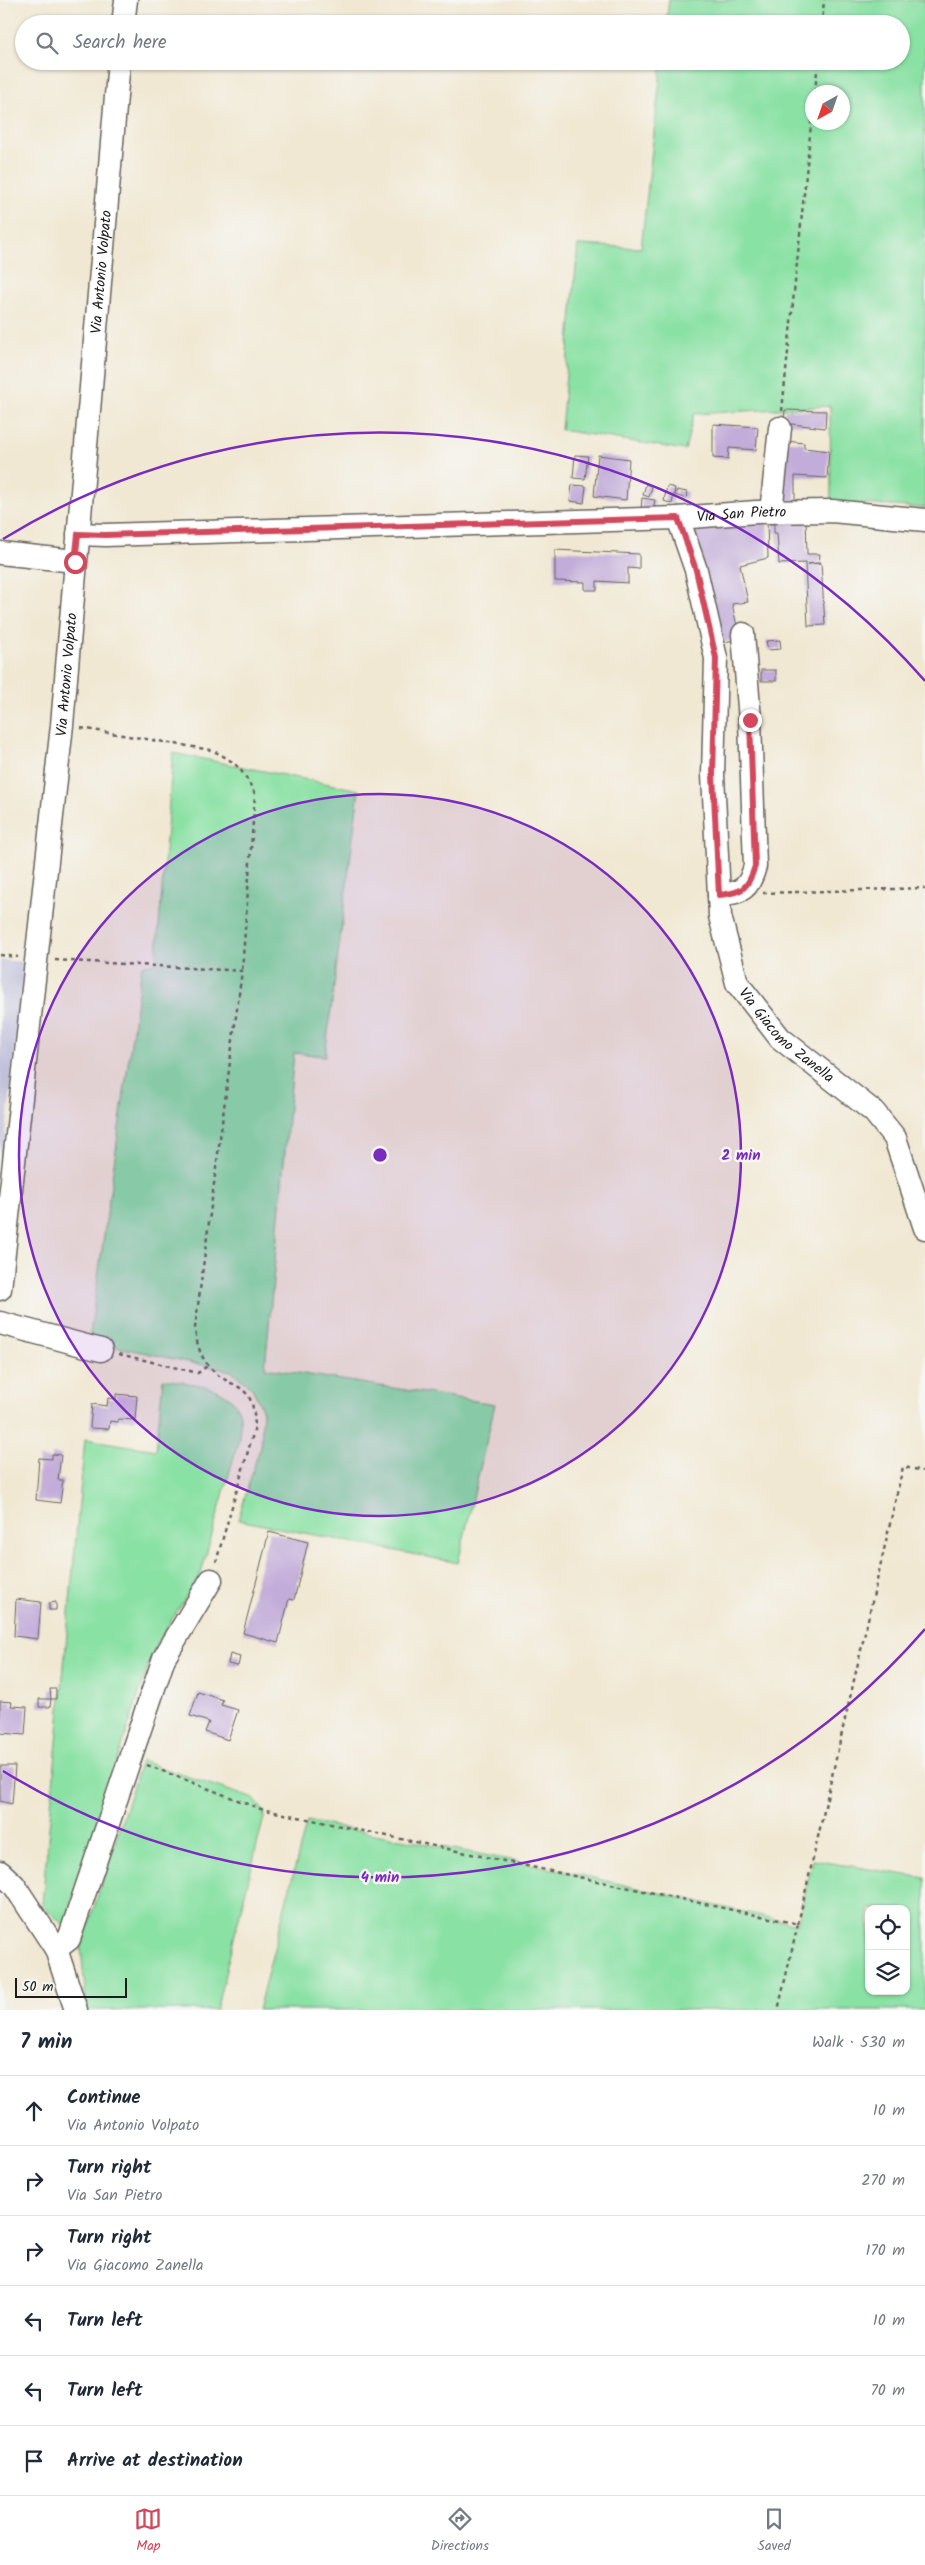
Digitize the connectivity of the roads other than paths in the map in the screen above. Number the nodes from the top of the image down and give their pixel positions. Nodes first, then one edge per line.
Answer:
1 (126, 0) edge
2 (124, 15) edge
3 (118, 70) edge
4 (781, 432) road end
5 (772, 512) junction
6 (678, 518) junction
7 (925, 520) edge
8 (78, 534) junction
9 (0, 553) edge
10 (75, 562) junction
11 (743, 634) dead end
12 (728, 894) junction
13 (925, 1228) edge
14 (0, 1289) edge
15 (0, 1323) edge
16 (101, 1350) road end
17 (211, 1580) road end
18 (0, 1872) edge
19 (56, 1949) junction
20 (76, 2010) edge

1 - 2 street
3 - 8 street, Via Antonio Volpato
4 - 5 street
5 - 6 street, Via San Pietro
5 - 7 street, Via San Pietro
6 - 8 street, Via San Pietro
6 - 12 street, Via Giacomo Zanella
8 - 10 street, Via Antonio Volpato
9 - 10 street
10 - 14 street, Via Antonio Volpato
11 - 12 street
12 - 13 street, Via Giacomo Zanella
15 - 16 street
17 - 19 street
18 - 19 street
19 - 20 street

